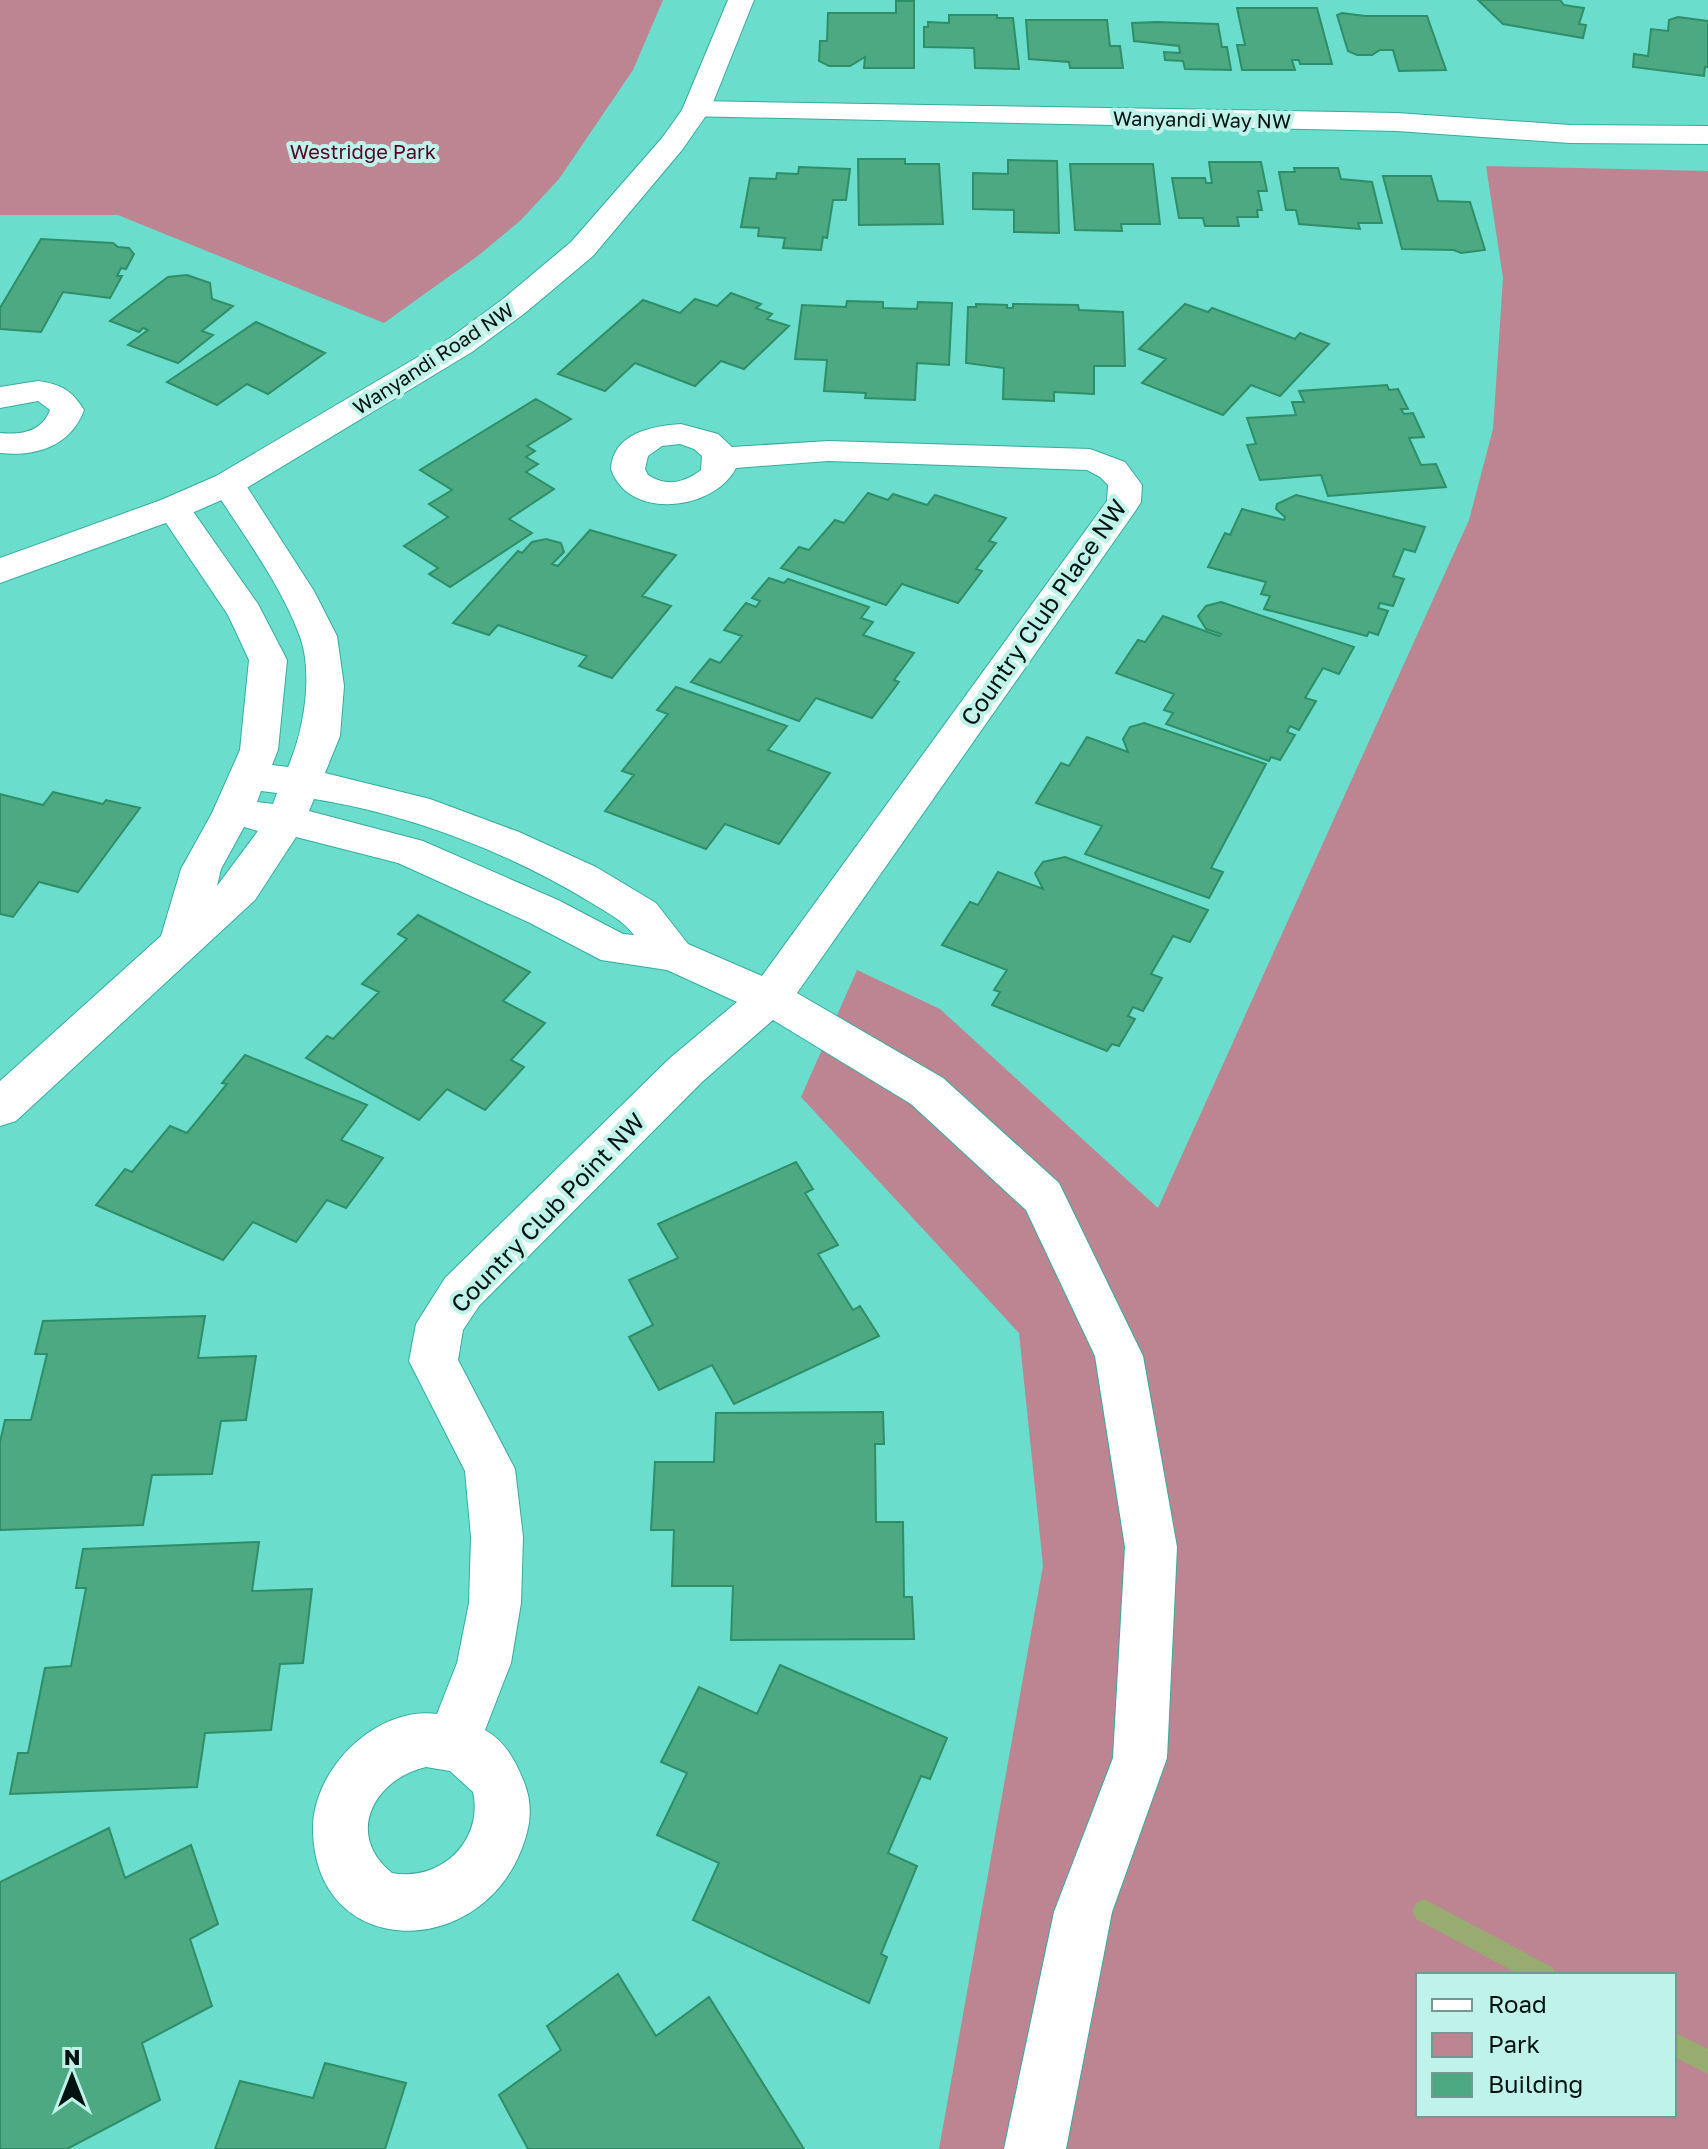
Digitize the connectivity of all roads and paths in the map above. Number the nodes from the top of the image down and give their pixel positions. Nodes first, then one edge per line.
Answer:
1 (741, 0) edge
2 (696, 110) junction
3 (1708, 135) edge
4 (0, 398) edge
5 (0, 443) edge
6 (722, 458) dead end
7 (228, 484) junction
8 (173, 508) junction
9 (0, 571) edge
10 (248, 775) junction
11 (303, 782) junction
12 (232, 813) junction
13 (286, 820) junction
14 (180, 944) junction
15 (673, 955) junction
16 (770, 998) junction
17 (8, 1089) edge
18 (452, 1744) dead end
19 (1035, 2149) edge

1 - 2 street, Wanyandi Road NW
2 - 3 street, Wanyandi Way NW
2 - 7 street, Wanyandi Road NW
4 - 5 street
6 - 16 street, Country Club Place NW
7 - 8 street, Wanyandi Road NW
7 - 11 street
8 - 9 street, Wanyandi Road NW
8 - 10 street
10 - 11 street
10 - 12 street
11 - 13 street
11 - 15 street
12 - 13 street
12 - 14 street
13 - 14 street
13 - 15 street
14 - 17 street
15 - 16 street
16 - 18 street, Country Club Point NW
16 - 19 street

